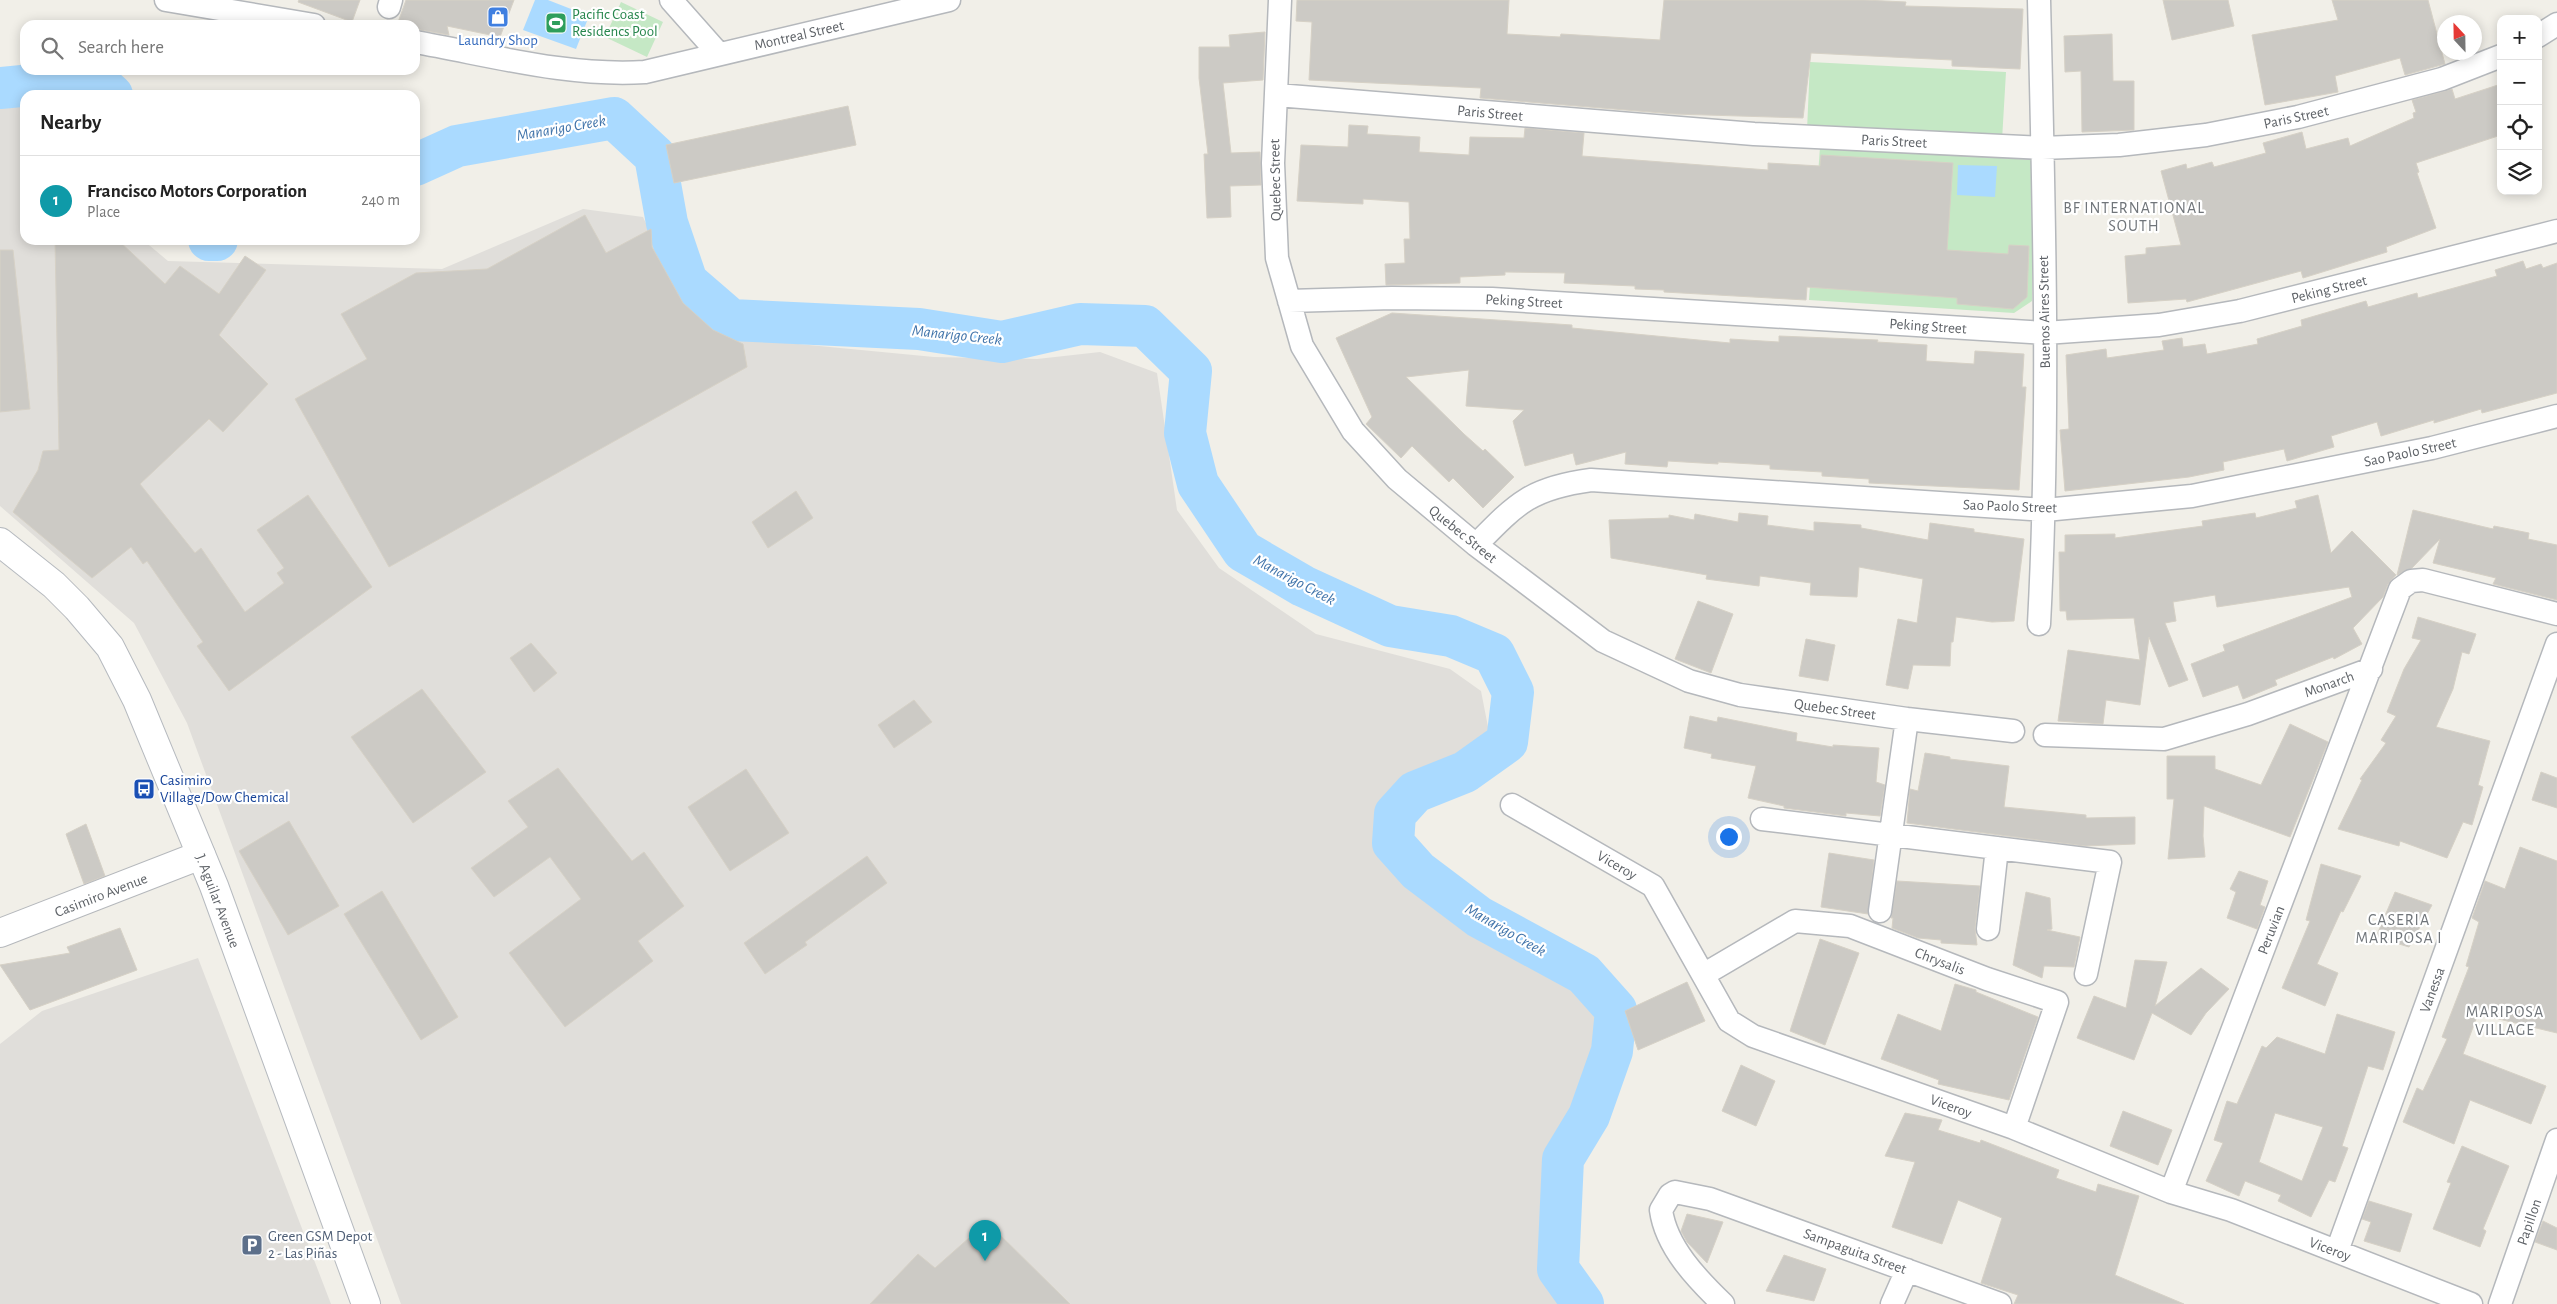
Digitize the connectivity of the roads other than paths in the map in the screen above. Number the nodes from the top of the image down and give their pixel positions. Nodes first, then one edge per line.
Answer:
1 (166, 0) edge
2 (671, 0) edge
3 (949, 0) edge
4 (1280, 0) edge
5 (2039, 0) edge
6 (284, 20) edge
7 (2557, 24) edge
8 (2542, 33) edge
9 (420, 43) edge
10 (718, 54) junction
11 (2497, 58) edge
12 (1276, 96) junction
13 (2042, 148) junction
14 (2557, 231) edge
15 (1289, 301) junction
16 (2045, 333) junction
17 (2557, 416) edge
18 (2045, 510) junction
19 (0, 542) edge
20 (1476, 545) junction
21 (2557, 614) edge
22 (2039, 624) dead end
23 (2557, 644) edge
24 (2371, 669) junction
25 (1907, 719) junction
26 (2013, 731) dead end
27 (2045, 735) dead end
28 (1512, 804) dead end
29 (1762, 819) dead end
30 (1890, 835) junction
31 (1997, 848) junction
32 (201, 855) junction
33 (1880, 911) dead end
34 (1988, 929) dead end
35 (0, 933) edge
36 (2086, 974) dead end
37 (1703, 975) junction
38 (2014, 1128) junction
39 (2557, 1140) edge
40 (2171, 1192) junction
41 (2337, 1252) junction
42 (1907, 1270) junction
43 (366, 1304) edge
44 (1723, 1304) edge
45 (1892, 1304) edge
46 (2000, 1304) edge
47 (2471, 1304) edge
48 (2500, 1304) edge

1 - 6 street
2 - 10 street
3 - 10 street, Montreal Street
4 - 12 street, Quebec Street
5 - 13 street, Buenos Aires Street
7 - 8 street
9 - 10 street, Montreal Street
11 - 13 street, Paris Street
12 - 13 street, Paris Street
12 - 15 street, Quebec Street
13 - 16 street, Buenos Aires Street
14 - 16 street, Peking Street
15 - 16 street, Peking Street
15 - 20 street, Quebec Street
16 - 18 street, Buenos Aires Street
17 - 18 street, Sao Paolo Street
18 - 20 street, Sao Paolo Street
18 - 22 street, Buenos Aires Street
19 - 32 main road, J. Aguilar Avenue
20 - 25 street, Quebec Street
21 - 24 street, Monarch
23 - 41 street, Vanessa
24 - 27 street, Monarch
24 - 40 street, Peruvian
25 - 26 street, Quebec Street
25 - 30 street
28 - 37 street, Viceroy
29 - 30 street
30 - 31 street
30 - 33 street
31 - 34 street
31 - 36 street
32 - 35 main road, Casimiro Avenue
32 - 43 main road, J. Aguilar Avenue
37 - 38 street, Viceroy
37 - 38 street, Chrysalis
38 - 40 street, Viceroy
39 - 48 street, Papillon
40 - 41 street, Viceroy
41 - 47 street, Viceroy
42 - 44 street, Sampaguita Street
42 - 45 street
42 - 46 street, Sampaguita Street

